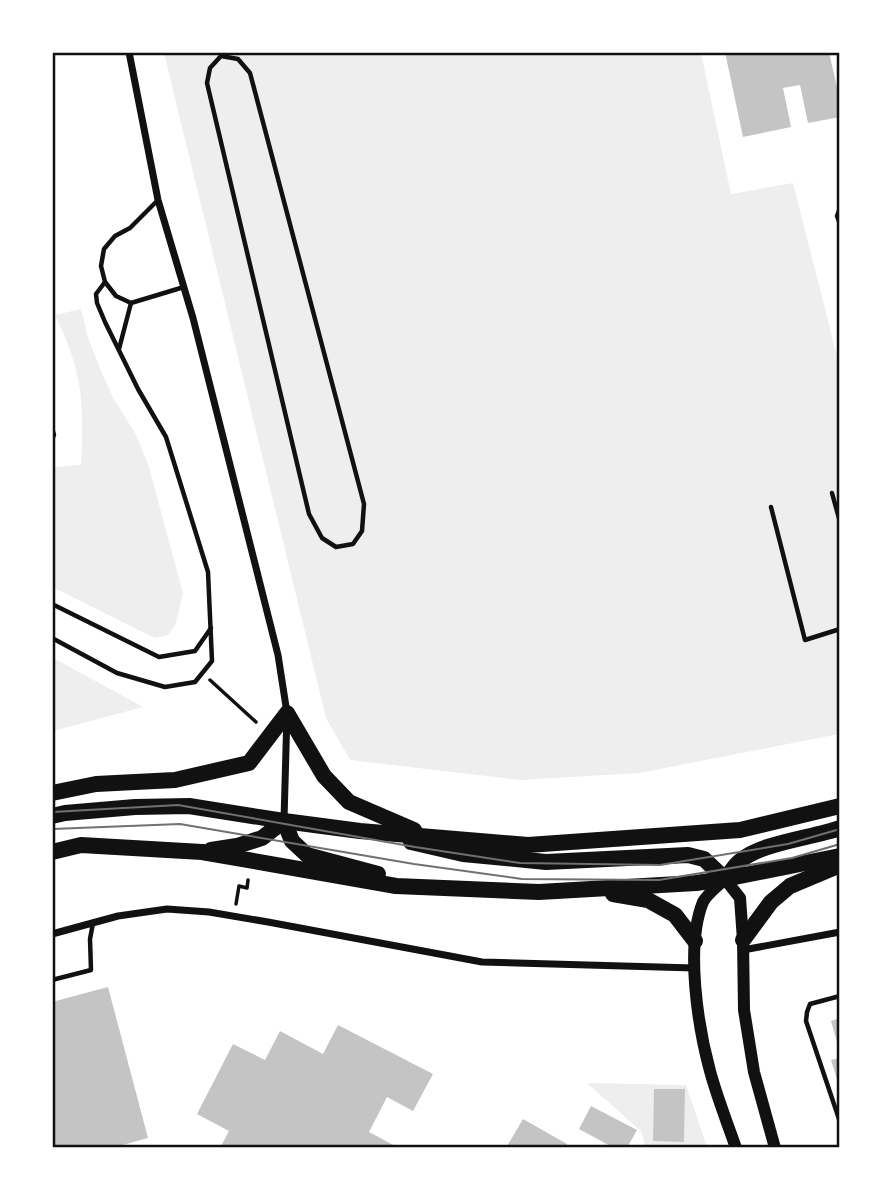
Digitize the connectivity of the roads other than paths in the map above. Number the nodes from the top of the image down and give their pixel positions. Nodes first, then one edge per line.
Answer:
1 (129, 52) edge
2 (220, 54) edge
3 (158, 200) junction
4 (839, 208) edge
5 (839, 224) edge
6 (105, 282) junction
7 (184, 287) junction
8 (131, 303) junction
9 (119, 350) junction
10 (52, 428) edge
11 (52, 439) edge
12 (832, 493) dead end
13 (771, 507) dead end
14 (839, 522) edge
15 (52, 604) edge
16 (211, 627) junction
17 (839, 629) edge
18 (52, 638) edge
19 (287, 713) junction
20 (52, 793) edge
21 (839, 806) edge
22 (52, 817) edge
23 (284, 821) junction
24 (839, 828) edge
25 (360, 831) junction
26 (425, 835) junction
27 (52, 852) edge
28 (202, 852) junction
29 (839, 856) edge
30 (839, 865) edge
31 (725, 879) junction
32 (424, 888) junction
33 (583, 890) junction
34 (93, 923) junction
35 (839, 932) edge
36 (52, 934) edge
37 (695, 941) junction
38 (743, 945) junction
39 (694, 968) junction
40 (52, 980) edge
41 (839, 996) edge
42 (839, 1122) edge
43 (736, 1147) edge
44 (775, 1147) edge

1 - 3 street
2 - 2 lane
3 - 6 lane
3 - 7 street
4 - 5 lane
6 - 8 lane
6 - 9 lane
7 - 8 lane
7 - 19 street
8 - 9 lane
9 - 16 lane
10 - 11 lane
12 - 14 lane
13 - 17 lane
15 - 16 lane
16 - 18 lane
19 - 20 main road
19 - 23 street
19 - 26 main road
21 - 26 main road
22 - 23 main road
23 - 25 main road
23 - 28 main road
23 - 32 main road
24 - 31 main road
25 - 26 main road
25 - 31 main road
27 - 28 main road
28 - 32 main road
29 - 31 main road
30 - 38 main road
31 - 33 main road
31 - 37 street
31 - 38 street
32 - 33 main road
33 - 37 main road
34 - 36 street
34 - 39 street
34 - 40 lane
35 - 38 street
37 - 39 street
38 - 44 street
39 - 43 street
41 - 42 lane

